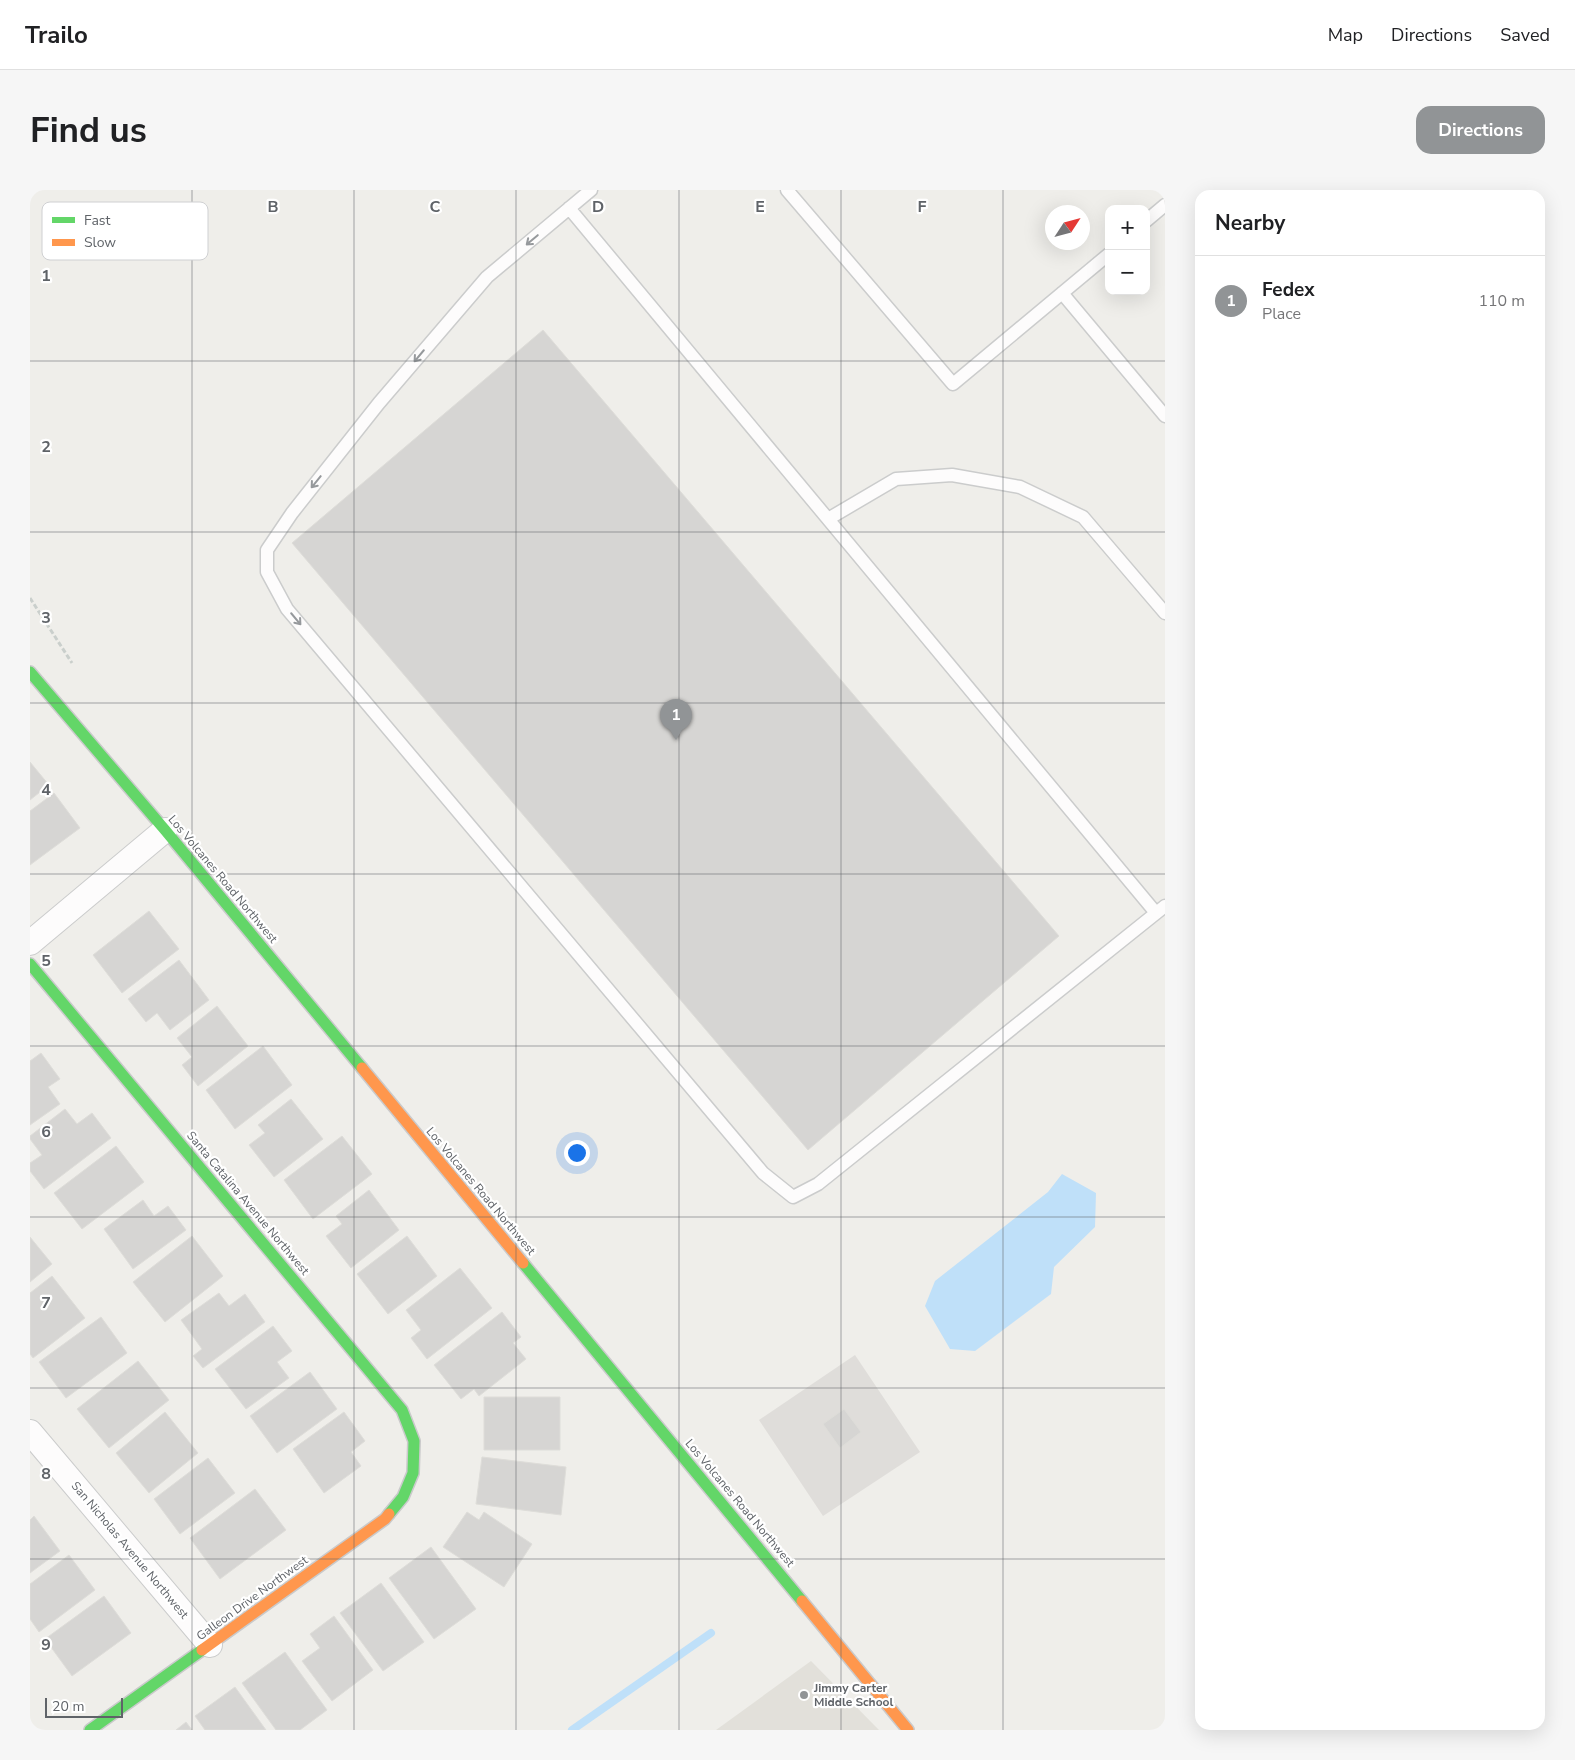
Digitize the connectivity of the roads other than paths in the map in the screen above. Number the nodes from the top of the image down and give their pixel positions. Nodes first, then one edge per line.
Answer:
1 (592, 190) edge
2 (787, 190) edge
3 (1165, 204) edge
4 (569, 208) junction
5 (1150, 217) edge
6 (1105, 257) edge
7 (1062, 293) junction
8 (1165, 416) edge
9 (828, 519) junction
10 (1165, 614) edge
11 (30, 672) edge
12 (165, 830) junction
13 (1161, 909) edge
14 (30, 943) edge
15 (30, 964) edge
16 (30, 1432) edge
17 (413, 1473) joint
18 (210, 1645) junction
19 (90, 1730) edge
20 (908, 1730) edge

1 - 4 lane
2 - 7 lane
3 - 5 lane
4 - 9 lane
4 -> 13 lane
6 - 7 lane
7 - 8 lane
9 - 10 lane
9 - 13 lane
11 - 12 street, Los Volcanes Road Northwest
12 - 14 street
12 - 20 street, Los Volcanes Road Northwest
15 - 17 street, Santa Catalina Avenue Northwest
16 - 18 street, San Nicholas Avenue Northwest
17 - 18 street, Galleon Drive Northwest
18 - 19 street, Galleon Drive Northwest

